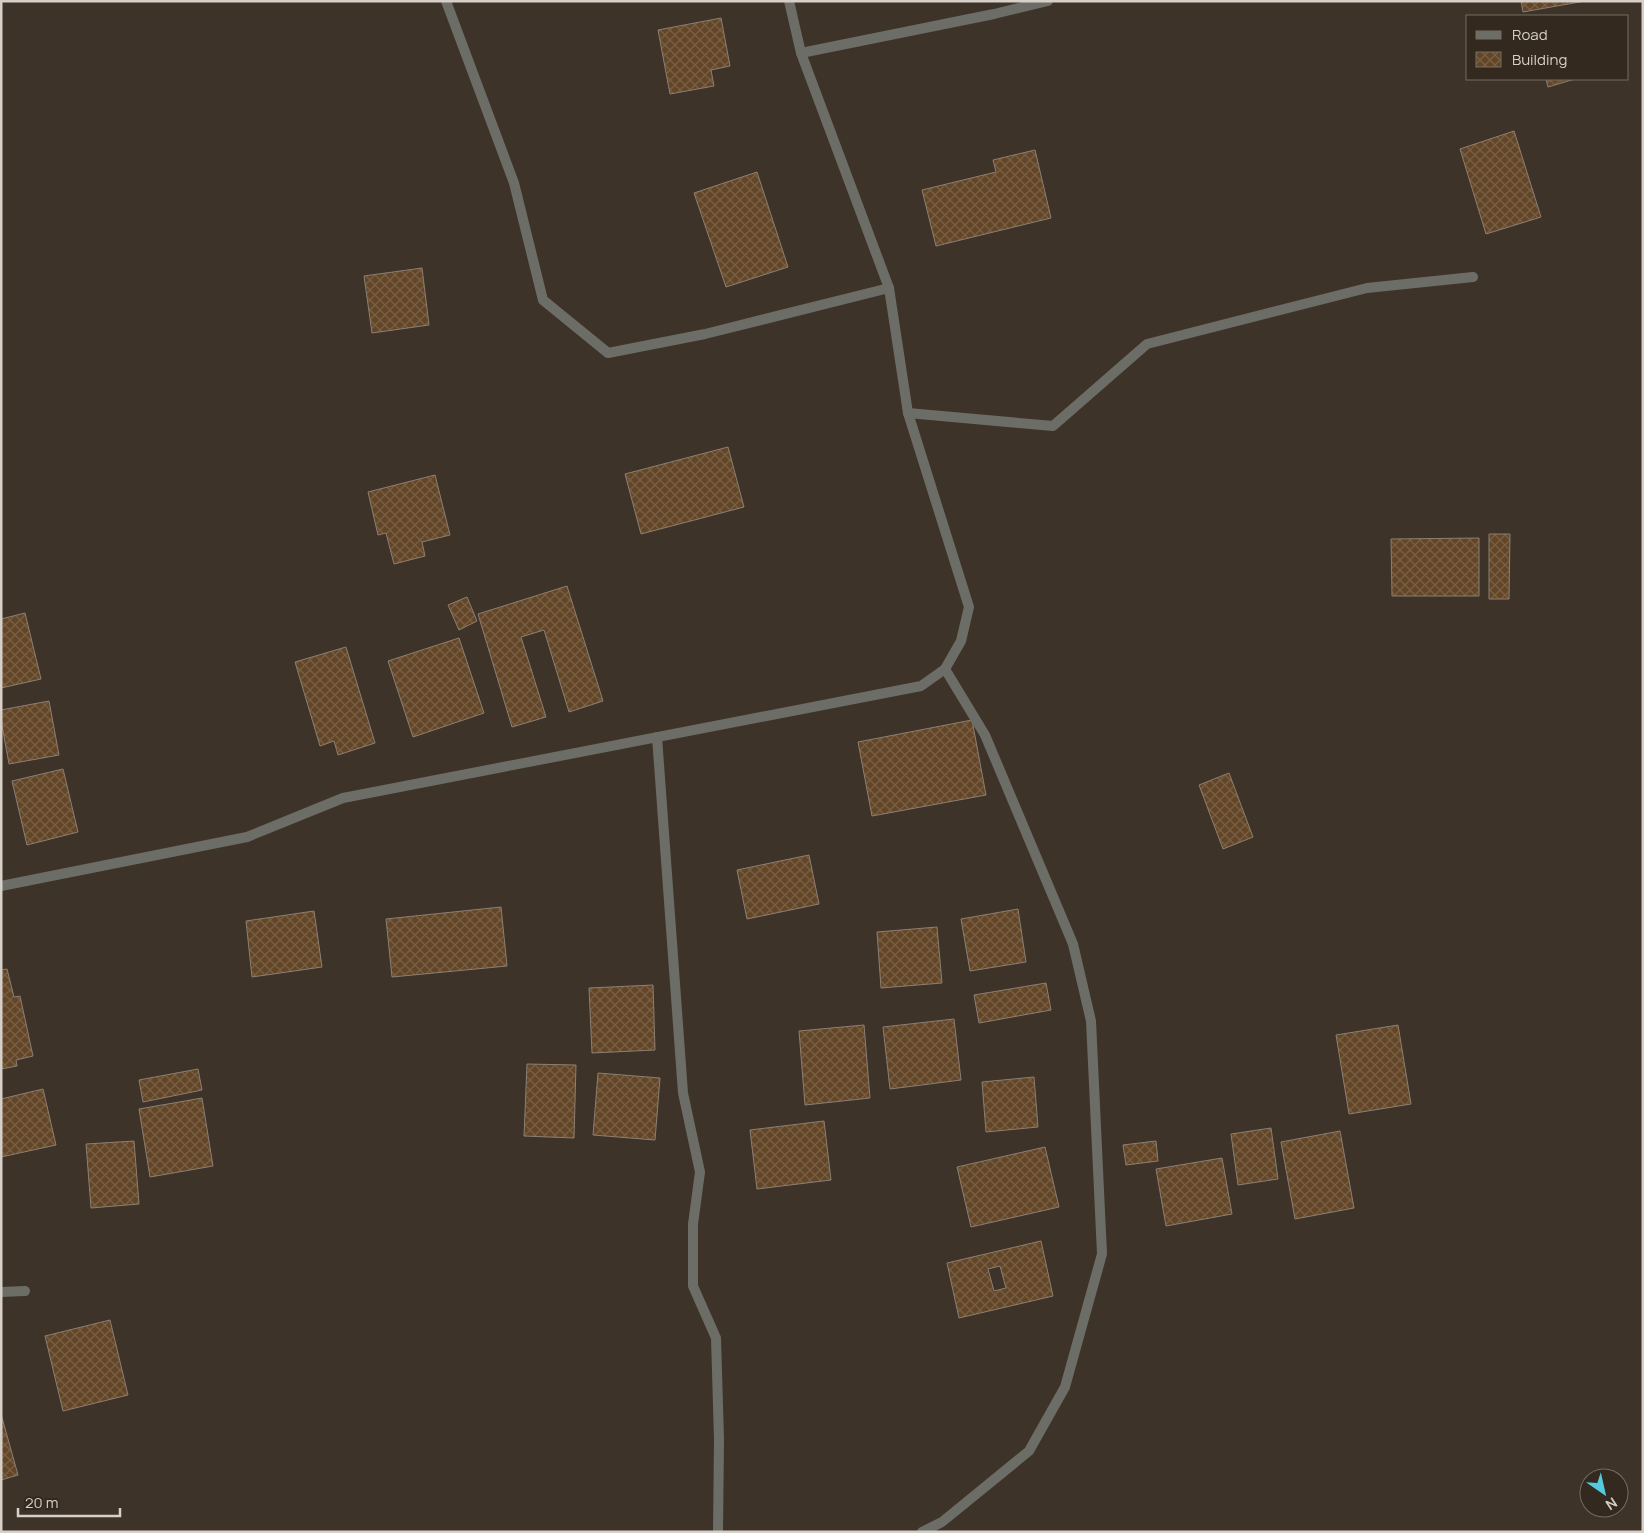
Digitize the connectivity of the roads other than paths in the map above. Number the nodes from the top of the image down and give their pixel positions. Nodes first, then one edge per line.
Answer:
1 (446, 1) edge
2 (789, 1) edge
3 (1048, 1) edge
4 (801, 53) junction
5 (1473, 277) dead end
6 (889, 288) junction
7 (908, 413) junction
8 (945, 669) junction
9 (657, 737) junction
10 (1, 886) edge
11 (26, 1291) dead end
12 (1, 1292) edge
13 (718, 1532) edge
14 (922, 1532) edge

1 - 6 street
2 - 4 street
3 - 4 street
4 - 6 street
5 - 7 street
6 - 7 street
7 - 8 street
8 - 9 street
8 - 14 street
9 - 10 street
9 - 13 street
11 - 12 street

